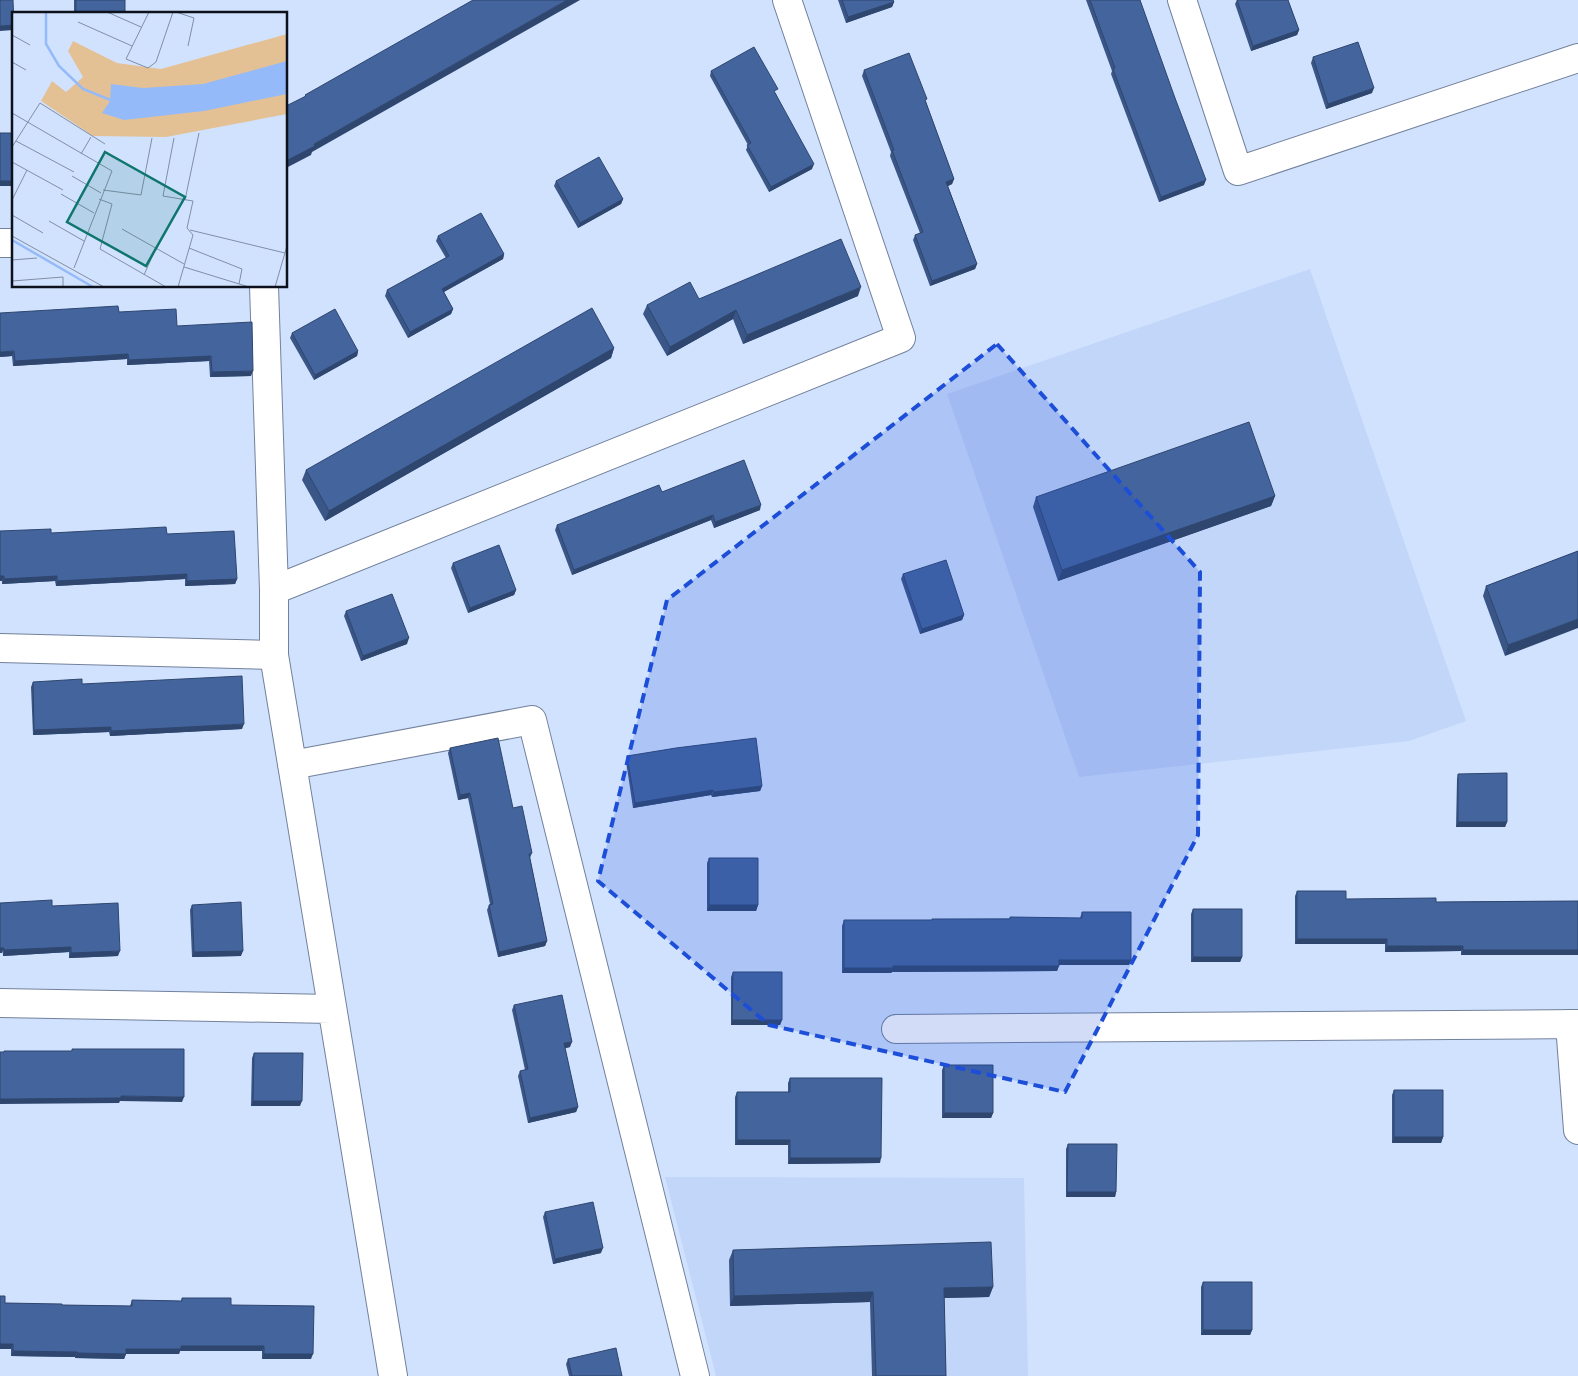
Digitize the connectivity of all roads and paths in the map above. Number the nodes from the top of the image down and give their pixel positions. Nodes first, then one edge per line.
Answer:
1 (788, 0) edge
2 (1182, 0) edge
3 (1578, 58) edge
4 (264, 288) edge
5 (274, 590) junction
6 (0, 648) edge
7 (274, 655) junction
8 (292, 765) junction
9 (0, 1003) edge
10 (332, 1009) junction
11 (1574, 1024) edge
12 (896, 1029) dead end
13 (1578, 1130) edge
14 (393, 1376) edge
15 (695, 1376) edge

1 - 5 street
2 - 3 street
4 - 5 street
5 - 7 street
6 - 7 street
7 - 8 street
8 - 10 street
8 - 15 street
9 - 10 street
10 - 14 street
11 - 12 street
11 - 13 street

